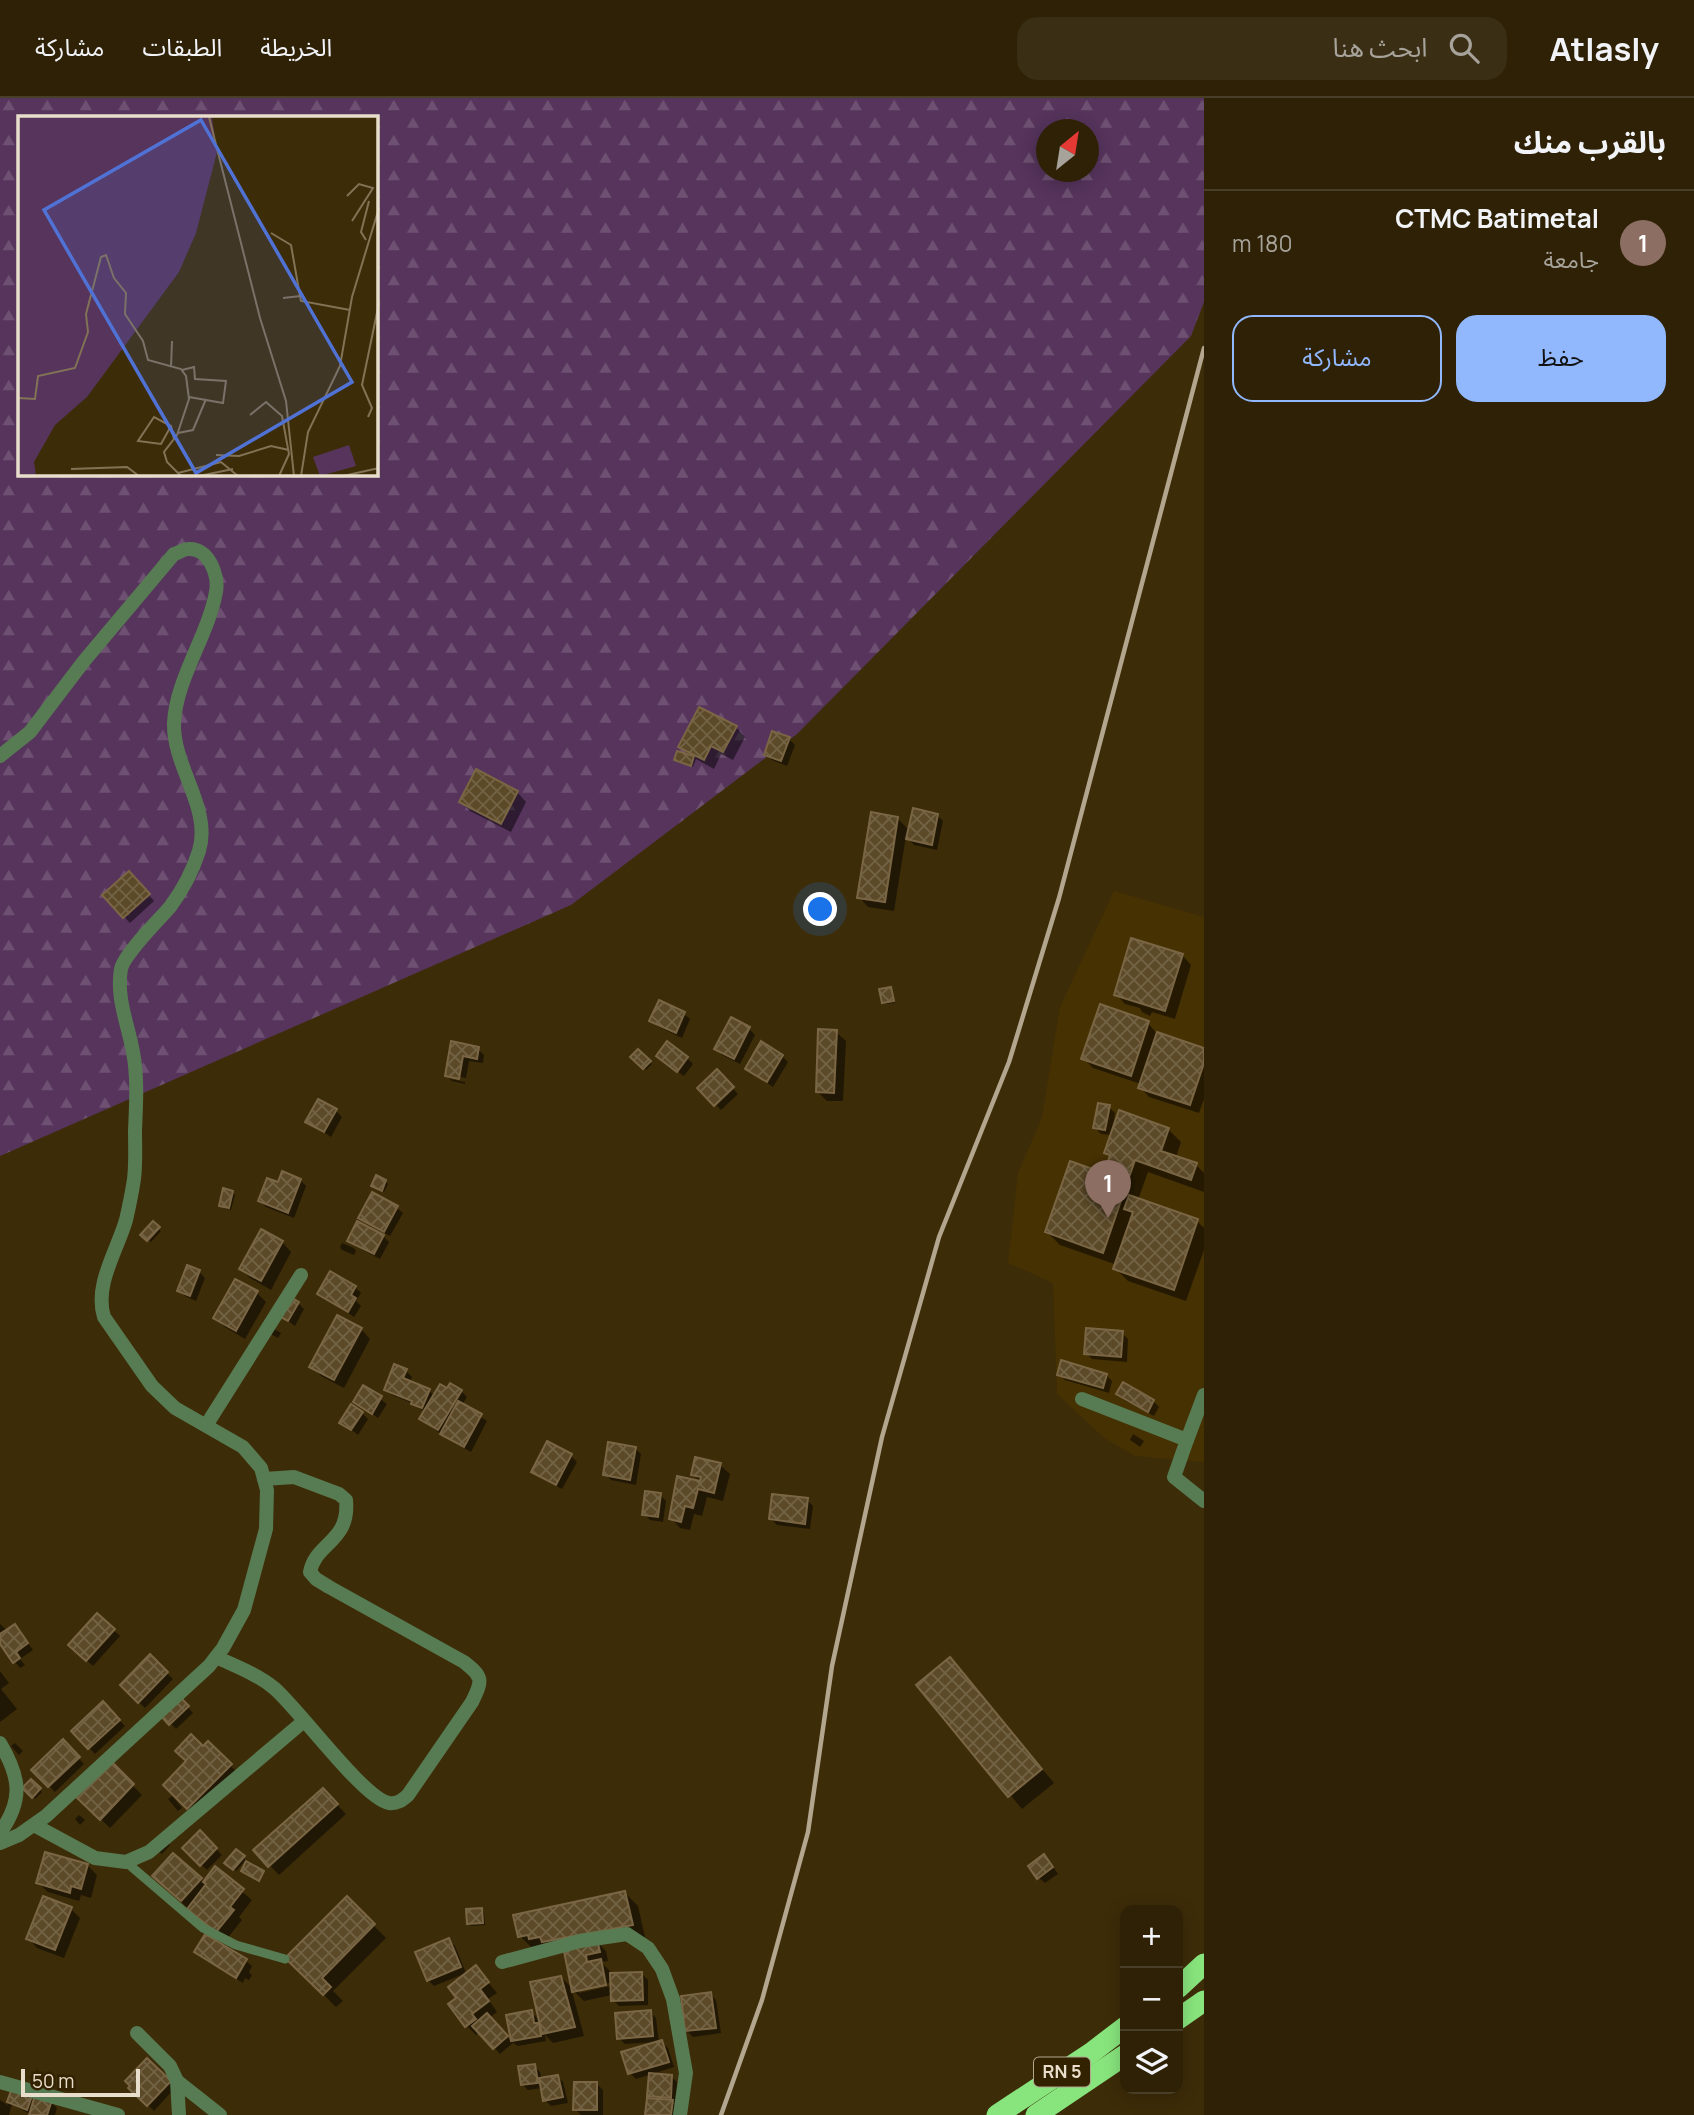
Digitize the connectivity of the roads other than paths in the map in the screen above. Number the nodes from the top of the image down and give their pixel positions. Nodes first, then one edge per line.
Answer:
1 (0, 756) edge
2 (301, 1275) dead end
3 (1204, 1395) edge
4 (1082, 1399) dead end
5 (207, 1424) junction
6 (1187, 1440) junction
7 (264, 1479) junction
8 (1204, 1502) edge
9 (216, 1657) junction
10 (304, 1721) junction
11 (0, 1743) edge
12 (6, 1767) edge
13 (34, 1825) junction
14 (0, 1833) edge
15 (0, 1843) edge
16 (126, 1862) junction
17 (285, 1959) dead end
18 (502, 1962) dead end
19 (1204, 1964) edge
20 (1183, 1983) edge
21 (1204, 2001) edge
22 (1183, 2016) edge
23 (1121, 2031) edge
24 (137, 2033) dead end
25 (1120, 2058) edge
26 (177, 2081) junction
27 (0, 2082) edge
28 (118, 2115) edge
29 (179, 2115) edge
30 (220, 2115) edge
31 (680, 2115) edge
32 (997, 2115) edge
33 (1036, 2115) edge

1 - 5 street
2 - 5 street
3 - 6 street
4 - 6 street
5 - 7 street
6 - 8 street
7 - 9 street
7 - 10 street
9 - 10 street
9 - 13 street
10 - 16 street
11 - 12 street
12 - 14 street
13 - 15 street
13 - 16 street
16 - 17 lane
18 - 31 street
19 - 20 highway
21 - 22 highway
23 - 32 highway, RN 5
24 - 26 street
25 - 33 highway, RN 5
26 - 29 street
26 - 30 street
27 - 28 street

